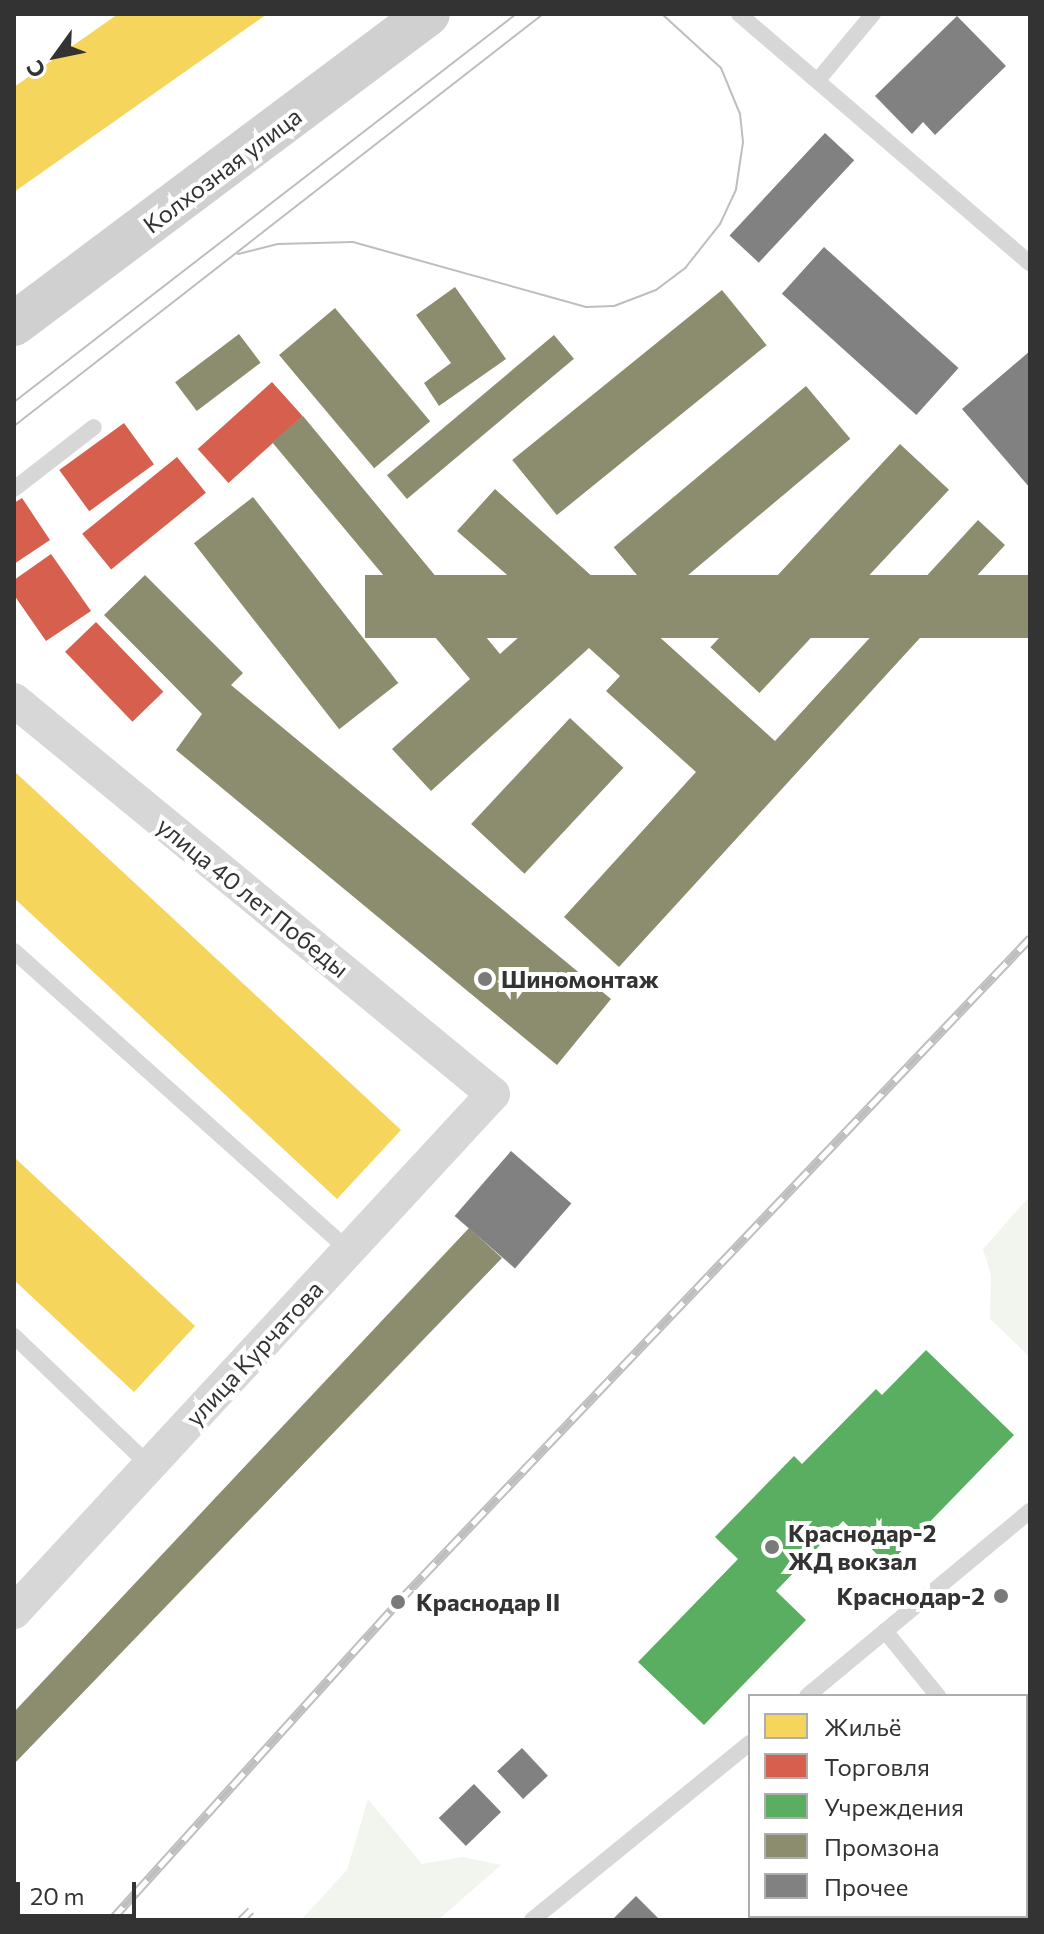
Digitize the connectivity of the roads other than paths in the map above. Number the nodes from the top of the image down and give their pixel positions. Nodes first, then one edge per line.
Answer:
1 (739, 14) edge
2 (873, 14) edge
3 (408, 20) edge
4 (818, 80) junction
5 (1030, 263) edge
6 (14, 324) edge
7 (94, 427) dead end
8 (14, 489) edge
9 (14, 700) edge
10 (14, 951) edge
11 (493, 1094) joint
12 (349, 1251) junction
13 (14, 1336) edge
14 (150, 1466) junction
15 (1030, 1511) edge
16 (14, 1612) edge
17 (885, 1631) junction
18 (809, 1694) edge
19 (936, 1694) edge
20 (748, 1745) edge
21 (532, 1920) edge

1 - 4 lane
2 - 4 lane
3 - 6 main road, Колхозная улица
4 - 5 lane
7 - 8 lane
9 - 11 street, улица 40 лет Победы
10 - 12 lane
11 - 12 street, улица Курчатова
12 - 14 street, улица Курчатова
13 - 14 lane
14 - 16 street, улица Курчатова
15 - 17 lane
17 - 18 lane
17 - 19 lane
20 - 21 lane

